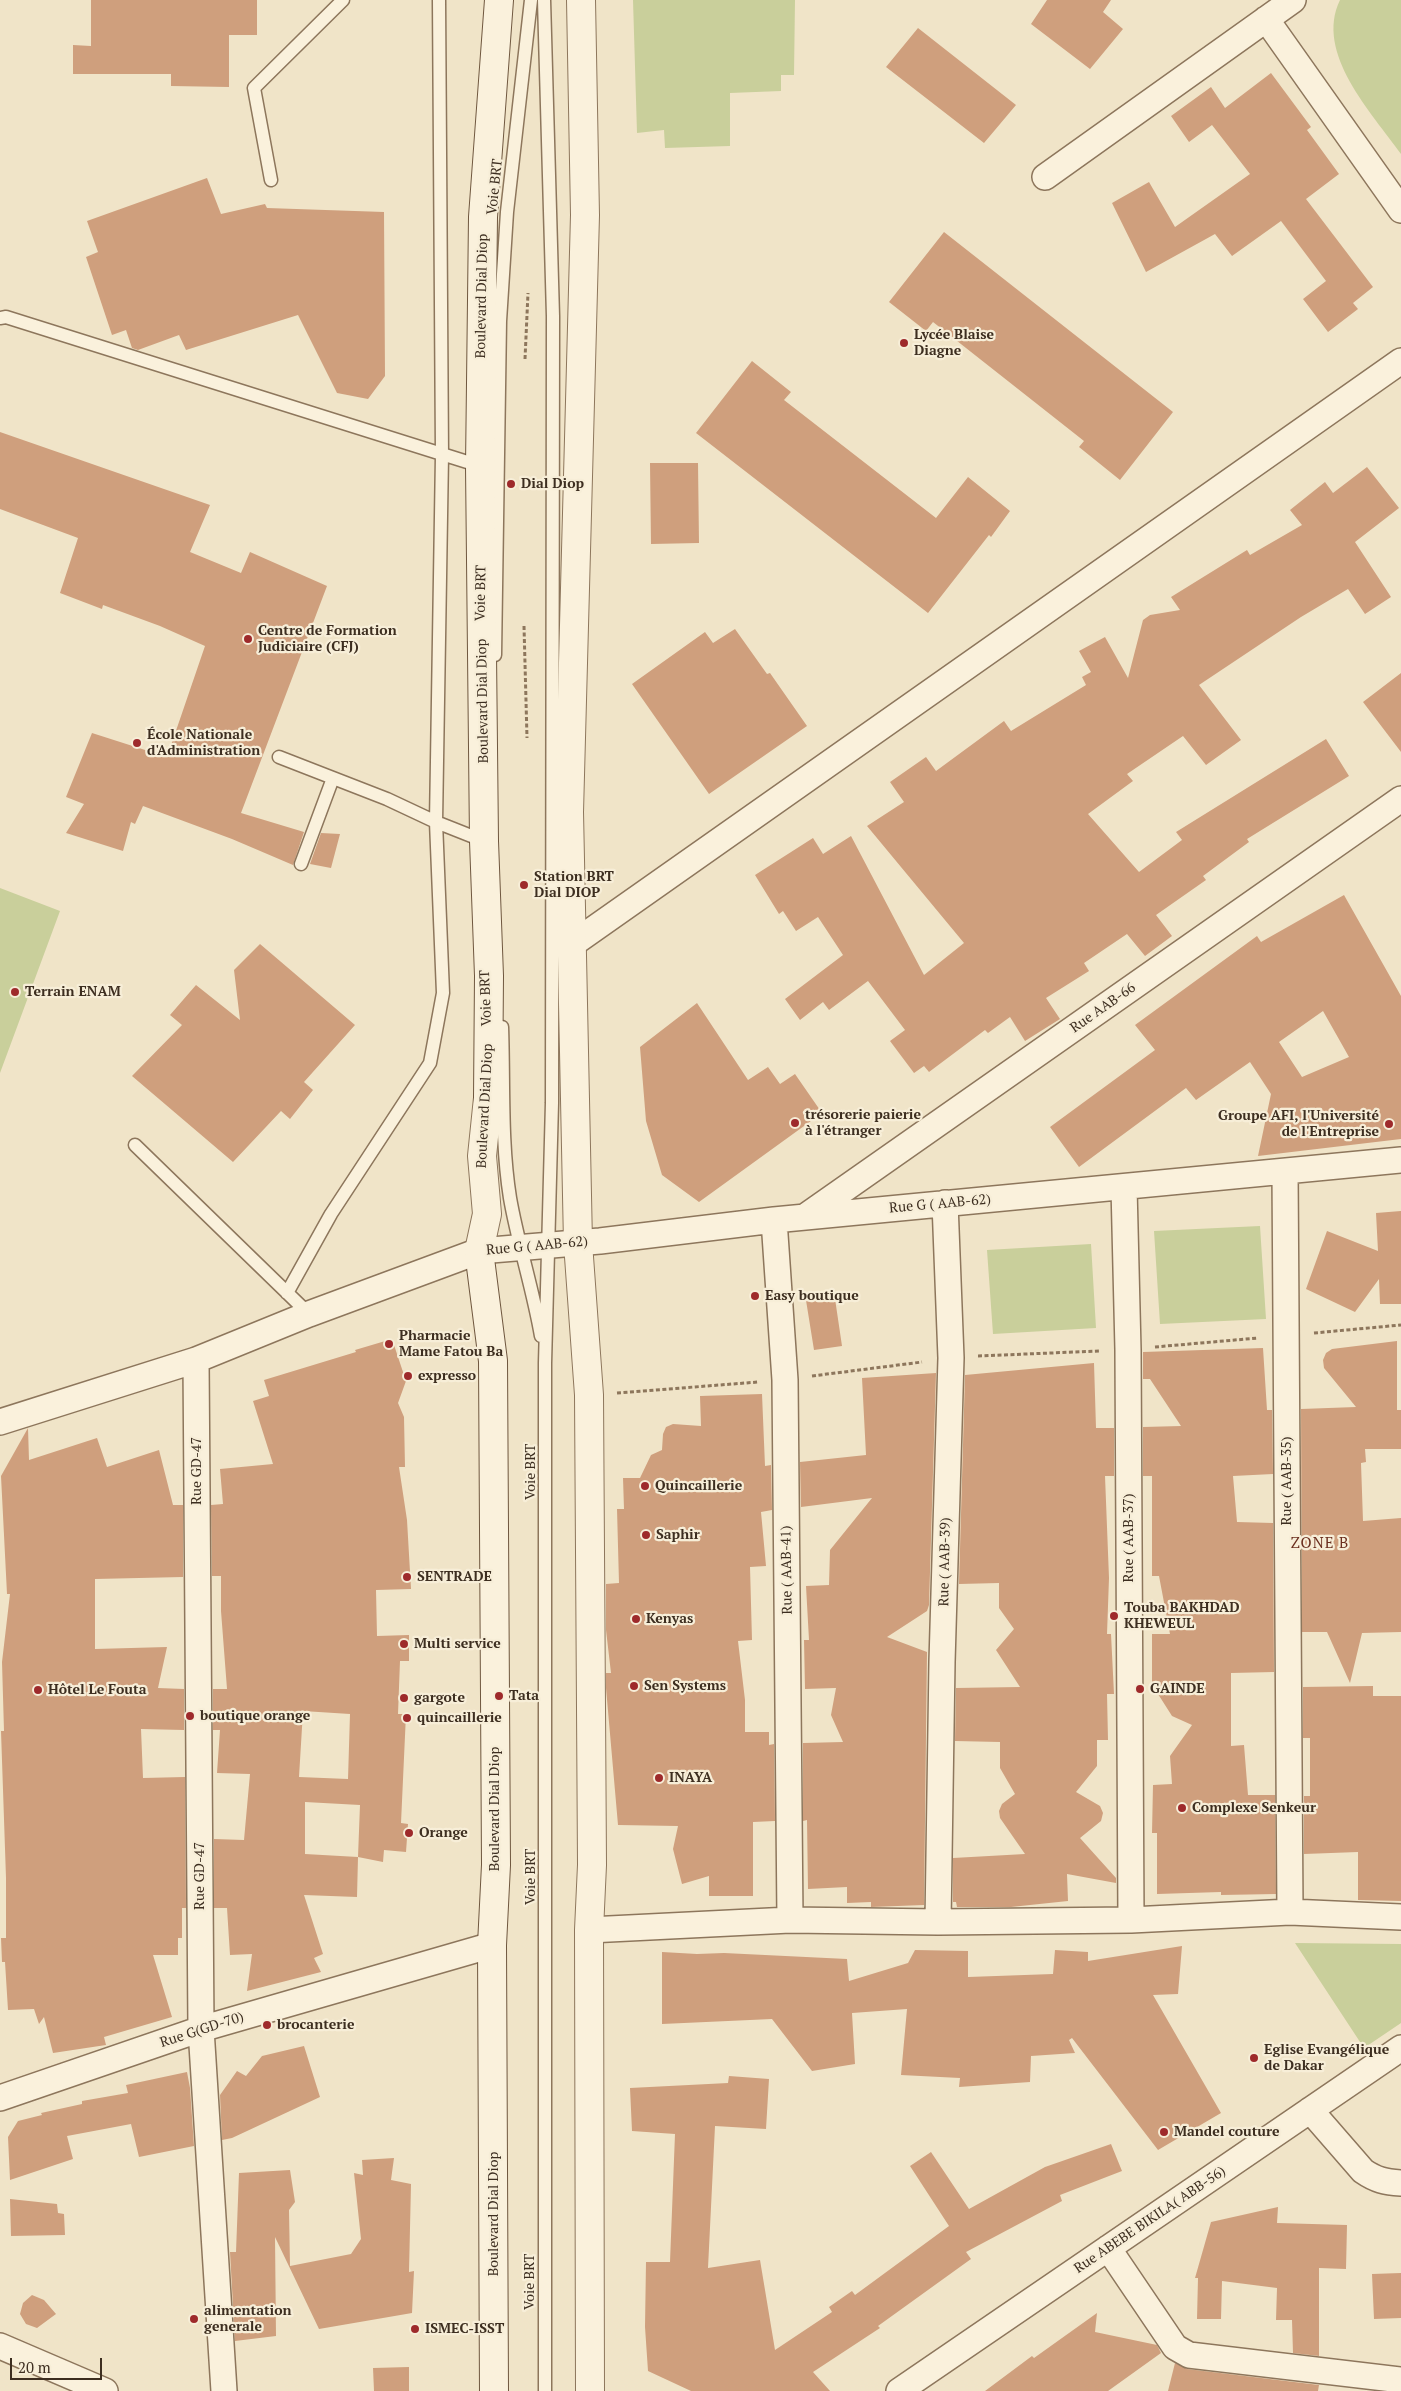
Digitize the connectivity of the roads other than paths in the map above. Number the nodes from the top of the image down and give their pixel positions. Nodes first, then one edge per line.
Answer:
1 (343, 0) edge
2 (439, 0) edge
3 (499, 0) edge
4 (531, 0) edge
5 (544, 0) edge
6 (582, 0) edge
7 (1292, 0) edge
8 (1266, 19) junction
9 (1045, 177) dead end
10 (271, 180) dead end
11 (1401, 210) edge
12 (0, 318) edge
13 (1401, 361) edge
14 (442, 455) junction
15 (480, 466) junction
16 (279, 757) dead end
17 (333, 778) junction
18 (1401, 799) edge
19 (436, 822) junction
20 (484, 841) junction
21 (301, 864) dead end
22 (572, 945) junction
23 (135, 1145) dead end
24 (1401, 1160) edge
25 (1285, 1171) junction
26 (1124, 1186) junction
27 (945, 1203) junction
28 (804, 1217) junction
29 (774, 1220) junction
30 (578, 1243) junction
31 (549, 1245) junction
32 (522, 1248) junction
33 (479, 1251) junction
34 (287, 1293) junction
35 (309, 1314) junction
36 (196, 1360) junction
37 (545, 1363) junction
38 (0, 1422) edge
39 (1290, 1912) junction
40 (1401, 1917) edge
41 (790, 1920) junction
42 (1131, 1920) junction
43 (938, 1922) junction
44 (589, 1930) junction
45 (492, 1945) junction
46 (201, 2029) junction
47 (1401, 2048) edge
48 (0, 2098) edge
49 (1310, 2110) junction
50 (1401, 2183) edge
51 (1108, 2248) junction
52 (0, 2346) edge
53 (1401, 2380) edge
54 (105, 2391) edge
55 (224, 2391) edge
56 (494, 2391) edge
57 (545, 2391) edge
58 (590, 2391) edge
59 (899, 2391) edge

1 - 10 lane
2 - 14 lane
3 - 15 street, Boulevard Dial Diop
4 - 32 lane, Voie BRT
5 - 31 lane, Voie BRT
6 - 22 street
7 - 8 street
8 - 9 street
8 - 11 street
12 - 14 lane
13 - 22 street
14 - 15 lane
14 - 19 lane
15 - 20 street, Boulevard Dial Diop
16 - 17 lane
17 - 19 lane
17 - 21 lane
18 - 28 street, Rue AAB-66
19 - 20 lane
19 - 34 lane
20 - 33 street, Boulevard Dial Diop
22 - 30 street
23 - 34 lane
24 - 25 street, Rue G ( AAB-62)
25 - 26 street, Rue G ( AAB-62)
25 - 39 street, Rue ( AAB-35)
26 - 27 street, Rue G ( AAB-62)
26 - 42 street, Rue ( AAB-37)
27 - 28 street, Rue G ( AAB-62)
27 - 43 street, Rue ( AAB-39)
28 - 29 street, Rue G ( AAB-62)
29 - 30 street, Rue G ( AAB-62)
29 - 41 street, Rue ( AAB-41)
30 - 31 street, Rue G ( AAB-62)
30 - 44 street
31 - 32 street, Rue G ( AAB-62)
31 - 37 lane, Voie BRT
32 - 33 street, Rue G ( AAB-62)
32 - 37 lane, Voie BRT
33 - 35 street, Rue G ( AAB-62)
33 - 45 street, Boulevard Dial Diop
34 - 35 lane
35 - 36 street, Rue G ( AAB-62)
36 - 38 street, Rue G ( AAB-62)
36 - 46 street, Rue GD-47
37 - 57 lane, Voie BRT
39 - 40 street
39 - 42 street
41 - 43 street
41 - 44 street
42 - 43 street
44 - 58 street
45 - 46 street, Rue G(GD-70)
45 - 56 street, Boulevard Dial Diop
46 - 48 street, Rue G(GD-70)
46 - 55 street, Rue GD-47
47 - 49 street, Rue ABEBE BIKILA( ABB-56)
49 - 50 street
49 - 51 street, Rue ABEBE BIKILA( ABB-56)
51 - 53 street
51 - 59 street, Rue ABEBE BIKILA( ABB-56)
52 - 54 street

